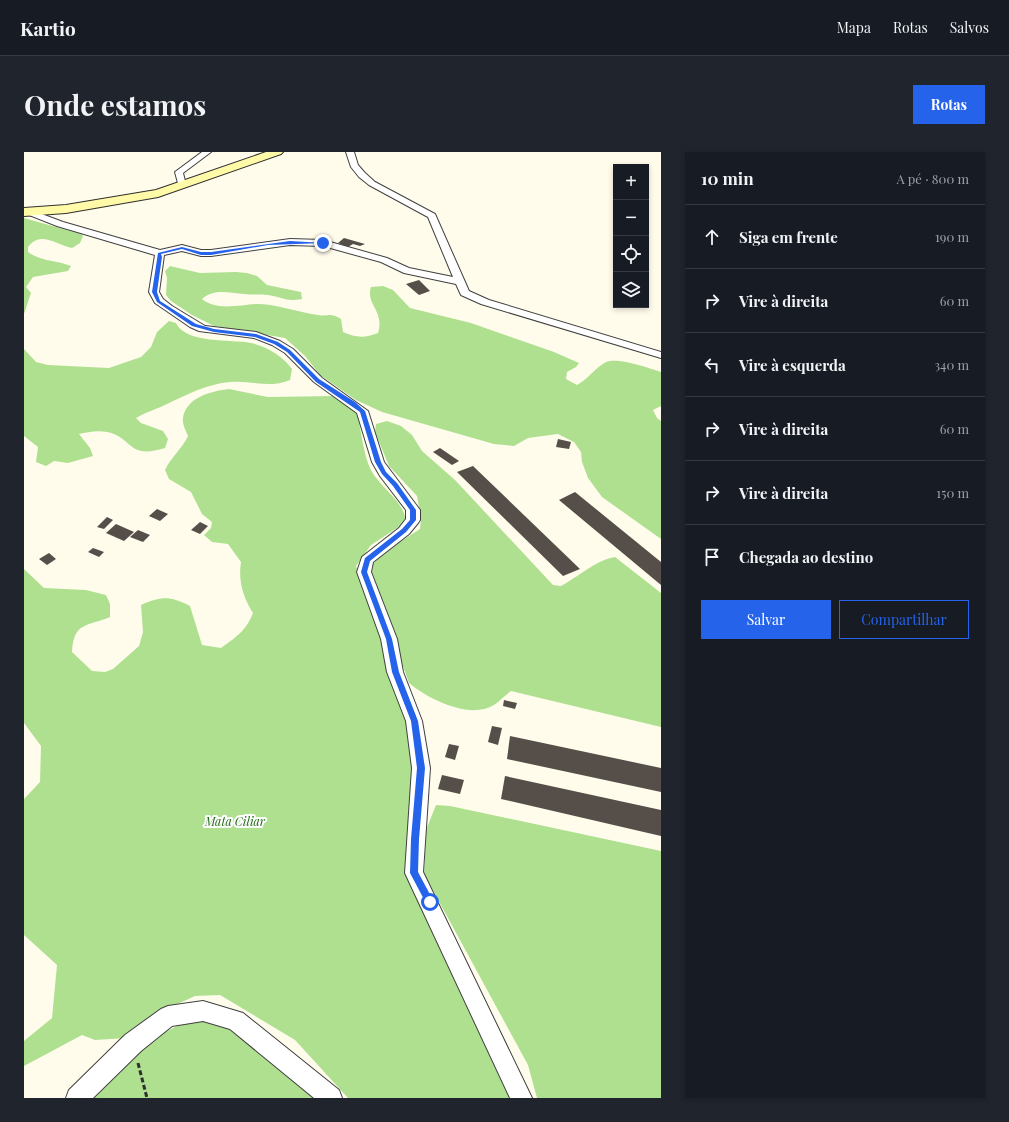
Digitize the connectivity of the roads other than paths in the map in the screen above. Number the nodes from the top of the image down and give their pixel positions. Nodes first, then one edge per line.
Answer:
1 (208, 152) edge
2 (277, 152) edge
3 (350, 152) edge
4 (182, 185) junction
5 (26, 212) edge
6 (159, 253) junction
7 (460, 282) junction
8 (661, 355) edge
9 (77, 1098) edge
10 (331, 1098) edge
11 (521, 1098) edge

1 - 4 street
2 - 4 street
3 - 7 street
4 - 5 street
5 - 6 street
6 - 7 street
6 - 11 street
7 - 8 street
9 - 10 street

